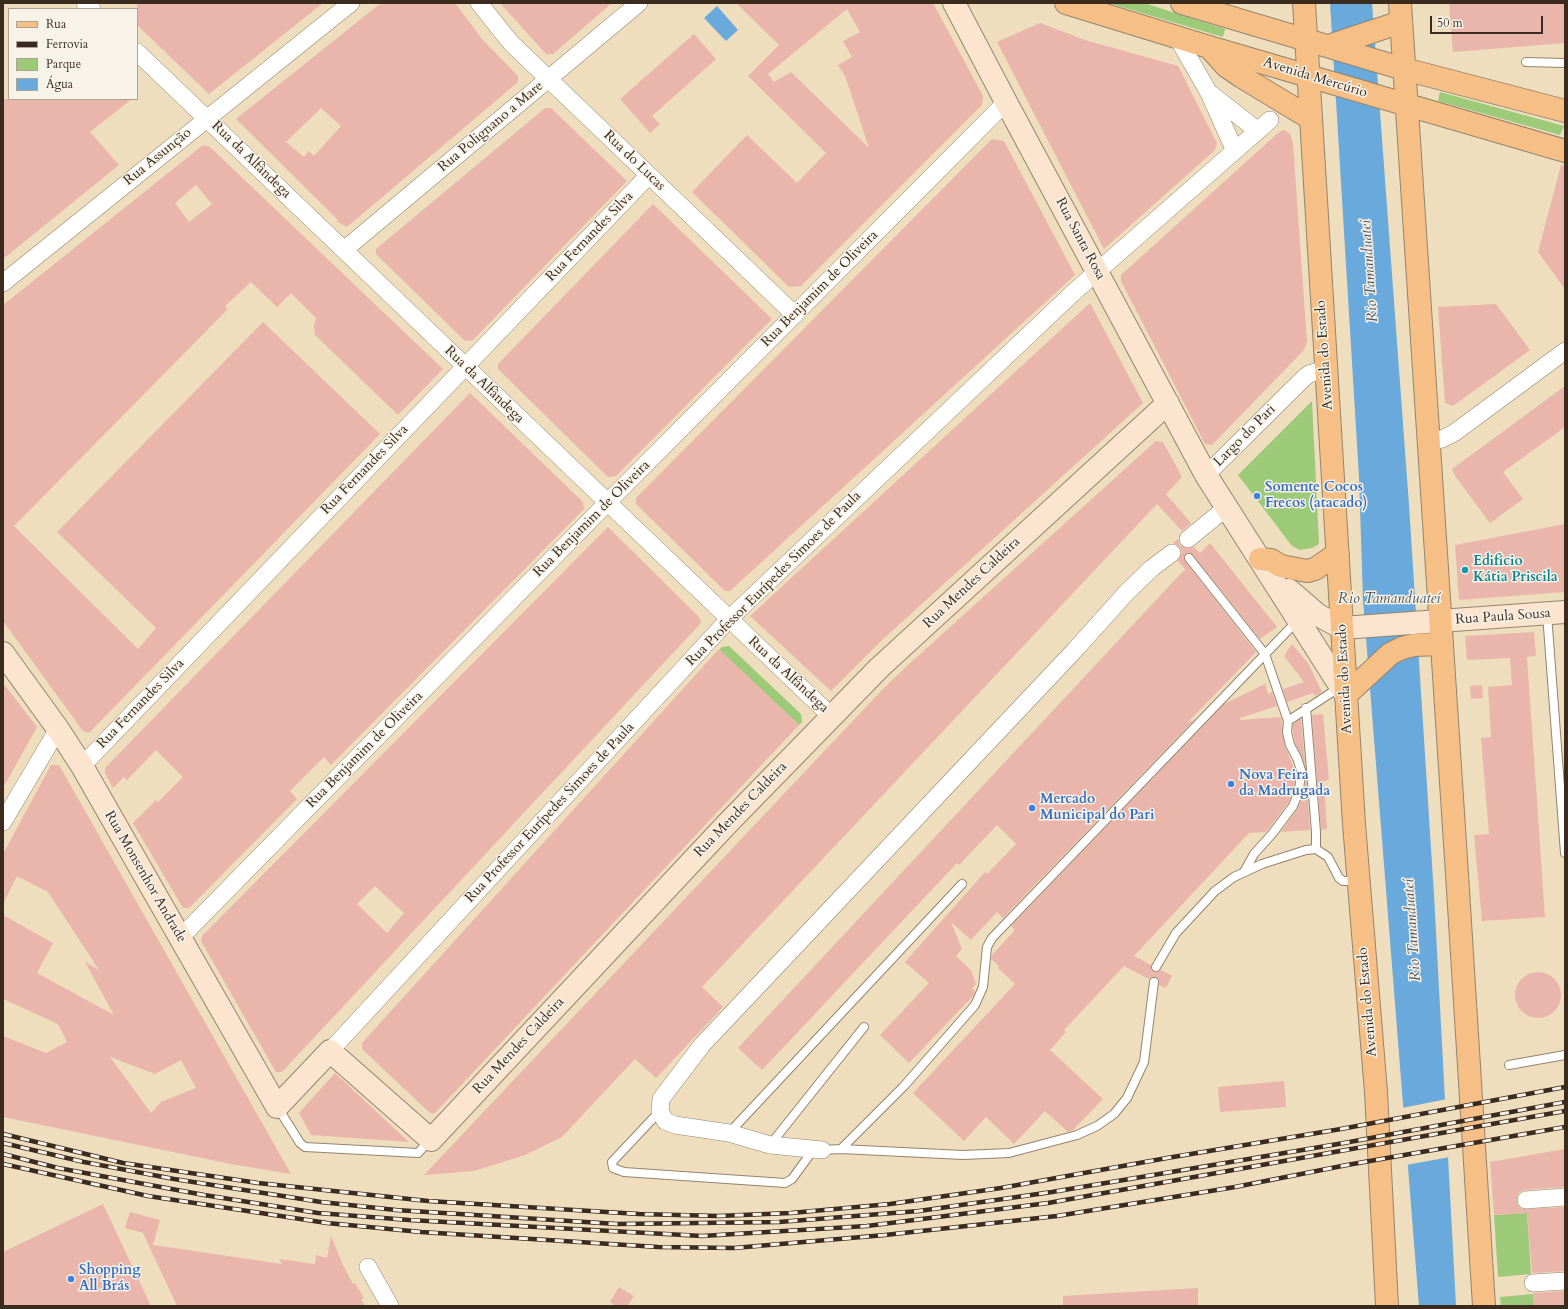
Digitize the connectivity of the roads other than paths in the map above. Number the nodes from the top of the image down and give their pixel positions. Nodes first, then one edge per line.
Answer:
1 (351, 3) edge
2 (479, 3) edge
3 (639, 3) edge
4 (954, 3) edge
5 (1066, 3) edge
6 (1182, 3) edge
7 (1304, 3) edge
8 (1400, 13) edge
9 (1177, 37) junction
10 (1318, 43) junction
11 (1209, 47) junction
12 (138, 53) edge
13 (1526, 62) dead end
14 (1565, 63) edge
15 (1404, 69) junction
16 (1312, 77) junction
17 (548, 79) junction
18 (1209, 93) junction
19 (1006, 102) junction
20 (1408, 105) junction
21 (1565, 111) edge
22 (207, 118) junction
23 (1310, 118) junction
24 (1235, 152) junction
25 (1565, 152) edge
26 (649, 175) junction
27 (344, 250) junction
28 (1097, 271) junction
29 (3, 283) edge
30 (795, 315) junction
31 (1565, 351) edge
32 (465, 367) junction
33 (1326, 368) junction
34 (1168, 403) junction
35 (1429, 441) junction
36 (1206, 475) junction
37 (607, 503) junction
38 (1226, 508) junction
39 (1188, 540) dead end
40 (1172, 553) dead end
41 (1338, 553) junction
42 (1189, 558) dead end
43 (1260, 559) junction
44 (1556, 613) edge
45 (729, 619) junction
46 (1299, 619) junction
47 (1435, 622) junction
48 (1349, 628) junction
49 (1436, 644) junction
50 (3, 653) edge
51 (1265, 654) junction
52 (1349, 688) junction
53 (1306, 708) junction
54 (832, 717) junction
55 (1288, 721) junction
56 (58, 729) junction
57 (82, 766) junction
58 (3, 822) edge
59 (1316, 849) junction
60 (1565, 853) edge
61 (1244, 872) junction
62 (1358, 881) junction
63 (962, 884) dead end
64 (180, 938) junction
65 (1156, 967) dead end
66 (1154, 982) dead end
67 (864, 1027) dead end
68 (330, 1051) junction
69 (1565, 1055) edge
70 (1509, 1065) dead end
71 (277, 1107) junction
72 (660, 1111) junction
73 (729, 1133) junction
74 (431, 1140) junction
75 (770, 1145) junction
76 (841, 1149) junction
77 (818, 1150) junction
78 (1565, 1197) edge
79 (1526, 1200) dead end
80 (368, 1266) dead end
81 (1565, 1281) edge
82 (1533, 1283) dead end
83 (390, 1306) edge
84 (1387, 1306) edge
85 (1484, 1306) edge

1 - 22 street, Rua Assunção
2 - 17 street, Rua do Lucas
3 - 17 street, Rua Polignano a Mare
4 - 19 street, Rua Santa Rosa
5 - 9 main road, Avenida Mercúrio
6 - 10 main road
7 - 10 main road, Avenida do Estado
8 - 10 main road
8 - 15 main road
9 - 11 main road, Avenida Mercúrio
9 - 18 street
10 - 15 main road
10 - 16 main road, Avenida do Estado
11 - 16 main road, Avenida Mercúrio
11 - 23 main road
12 - 22 street, Rua da Alfândega
13 - 14 lane
15 - 20 main road
15 - 21 main road
16 - 20 main road, Avenida Mercúrio
16 - 23 main road, Avenida do Estado
17 - 26 street, Rua do Lucas
17 - 27 street, Rua Polignano a Mare
18 - 24 street
18 - 24 street, Rua Professor Eurípedes Simoes de Paula
19 - 28 street, Rua Santa Rosa
19 - 30 street, Rua Benjamim de Oliveira
20 - 25 main road, Avenida Mercúrio
20 - 35 main road
22 - 27 street, Rua da Alfândega
22 - 29 street, Rua Assunção
23 - 33 main road, Avenida do Estado
24 - 28 street, Rua Professor Eurípedes Simoes de Paula
26 - 30 street, Rua do Lucas
26 - 32 street, Rua Fernandes Silva
27 - 32 street, Rua da Alfândega
28 - 34 street, Rua Santa Rosa
28 - 45 street, Rua Professor Eurípedes Simoes de Paula
30 - 37 street, Rua Benjamim de Oliveira
31 - 35 street
32 - 37 street, Rua da Alfândega
32 - 57 street, Rua Fernandes Silva
33 - 36 street, Largo do Pari
33 - 41 main road, Avenida do Estado
34 - 36 street, Rua Santa Rosa
34 - 54 street, Rua Mendes Caldeira
35 - 47 main road
36 - 38 street, Largo do Pari
37 - 45 street, Rua da Alfândega
37 - 64 street, Rua Benjamim de Oliveira
38 - 39 street
38 - 43 street, Largo do Pari
40 - 72 street
41 - 43 main road
41 - 48 main road, Avenida do Estado
42 - 51 lane
43 - 46 street, Largo do Pari
43 - 48 street, Largo do Pari
44 - 47 street, Rua Paula Sousa
44 - 60 lane
45 - 54 street, Rua da Alfândega
45 - 68 street, Rua Professor Eurípedes Simoes de Paula
46 - 51 lane
46 - 52 street, Largo do Pari
47 - 48 street
47 - 49 main road
48 - 52 main road, Avenida do Estado
49 - 52 main road
49 - 85 main road
50 - 56 street, Rua Monsenhor Andrade
51 - 55 lane
51 - 76 lane
52 - 53 lane
52 - 62 main road, Avenida do Estado
53 - 55 lane
53 - 59 lane
54 - 74 street, Rua Mendes Caldeira
55 - 61 lane
56 - 57 street, Rua Monsenhor Andrade
56 - 58 street
57 - 64 street, Rua Monsenhor Andrade
59 - 61 lane
59 - 62 lane
61 - 65 lane
62 - 84 main road, Avenida do Estado
63 - 73 lane
64 - 71 street, Rua Monsenhor Andrade
66 - 76 lane
67 - 75 lane
68 - 71 street, Rua Professor Eurípedes Simoes de Paula
68 - 74 street
69 - 70 lane
71 - 74 lane, Rua Mendes Caldeira
72 - 73 street
72 - 77 lane
73 - 75 street
75 - 77 street
76 - 77 lane
78 - 79 street
80 - 83 street
81 - 82 street

